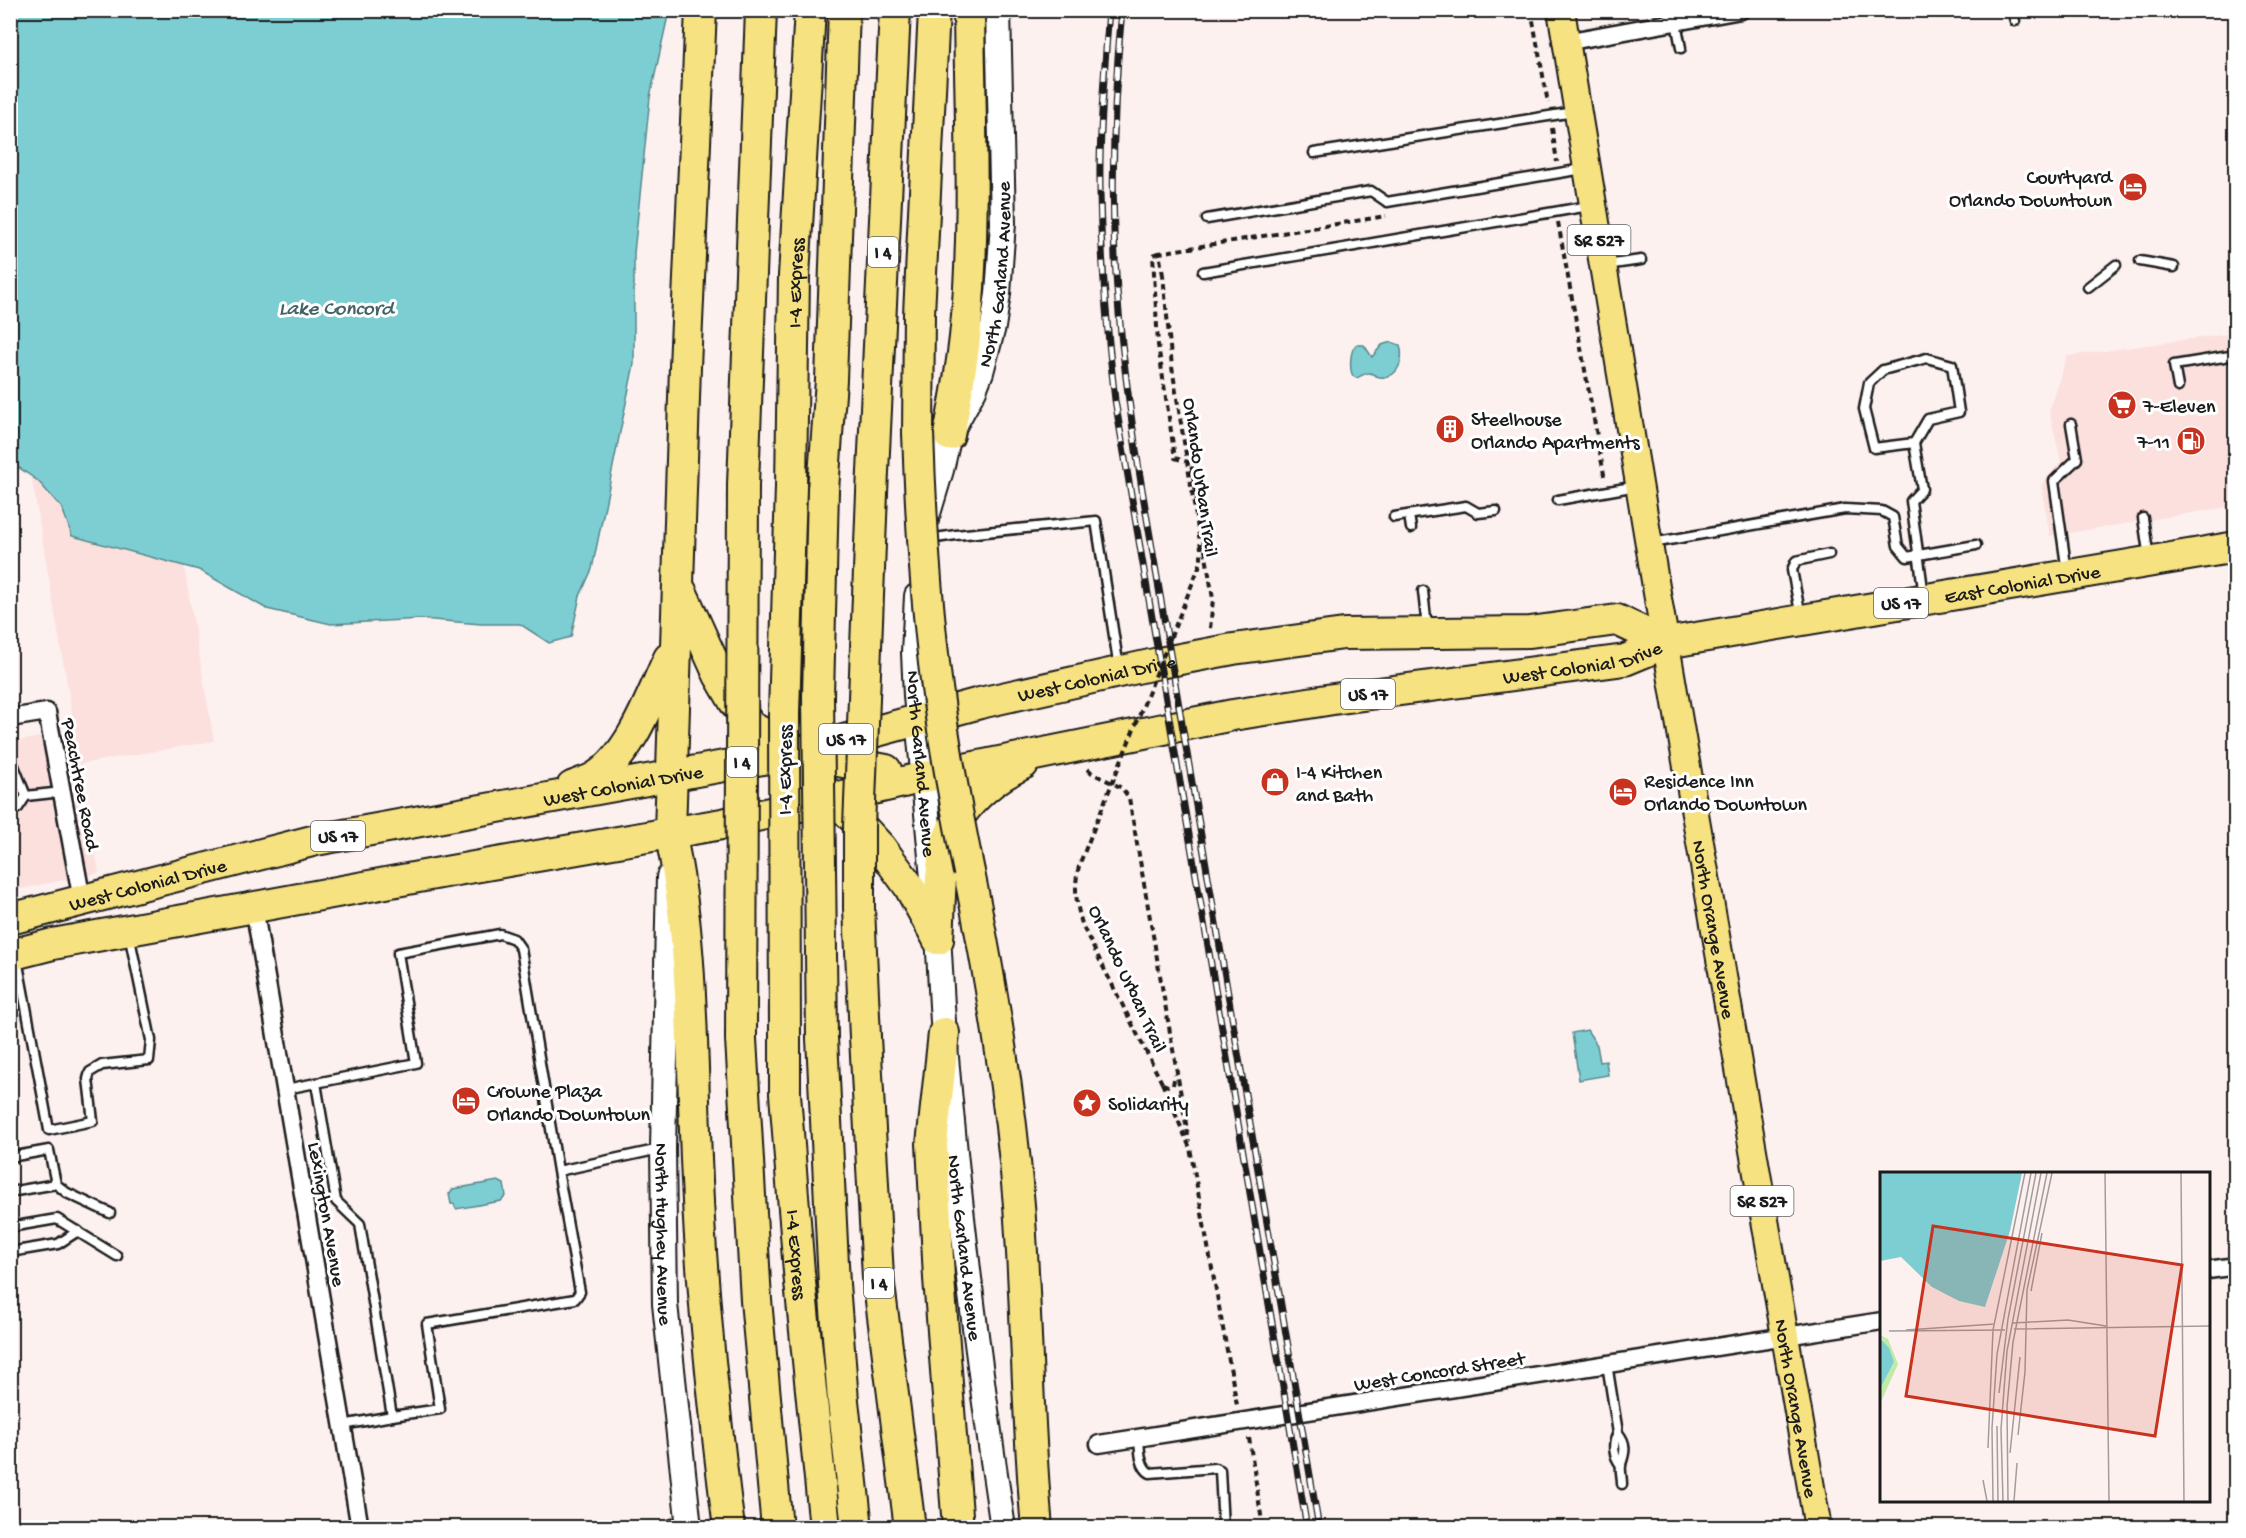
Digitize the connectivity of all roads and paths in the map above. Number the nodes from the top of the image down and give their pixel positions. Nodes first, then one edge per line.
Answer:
1 (701, 10) edge
2 (761, 10) edge
3 (810, 10) edge
4 (844, 10) edge
5 (895, 10) edge
6 (934, 10) edge
7 (969, 10) edge
8 (998, 10) edge
9 (1531, 10) edge
10 (1561, 10) edge
11 (1741, 10) edge
12 (2012, 10) edge
13 (2015, 21) dead end
14 (1676, 22) junction
15 (1565, 42) junction
16 (1681, 48) dead end
17 (1577, 111) junction
18 (1550, 116) junction
19 (1314, 153) dead end
20 (1587, 169) junction
21 (1559, 173) junction
22 (1593, 205) junction
23 (1391, 215) dead end
24 (1207, 219) dead end
25 (1558, 221) dead end
26 (1159, 253) junction
27 (1641, 260) dead end
28 (2140, 261) dead end
29 (2116, 265) dead end
30 (1603, 266) junction
31 (2174, 267) dead end
32 (1203, 272) dead end
33 (2088, 287) dead end
34 (2235, 355) edge
35 (2178, 387) dead end
36 (2071, 424) dead end
37 (949, 435) junction
38 (1914, 443) junction
39 (1605, 483) dead end
40 (1640, 486) junction
41 (1558, 500) dead end
42 (1496, 511) dead end
43 (1409, 515) junction
44 (1394, 517) dead end
45 (2143, 518) dead end
46 (1411, 528) dead end
47 (921, 541) junction
48 (1649, 543) junction
49 (1976, 545) dead end
50 (2235, 547) edge
51 (1829, 554) dead end
52 (1917, 555) junction
53 (2150, 561) junction
54 (2068, 575) junction
55 (678, 584) junction
56 (1423, 591) dead end
57 (1925, 599) junction
58 (1801, 620) junction
59 (1210, 632) dead end
60 (1427, 632) junction
61 (1666, 643) junction
62 (675, 644) junction
63 (1120, 672) junction
64 (10, 718) edge
65 (918, 718) junction
66 (1068, 747) junction
67 (785, 755) junction
68 (10, 756) edge
69 (1091, 772) dead end
70 (671, 777) junction
71 (925, 777) junction
72 (62, 792) junction
73 (26, 796) junction
74 (834, 797) junction
75 (540, 800) junction
76 (10, 809) edge
77 (670, 832) junction
78 (82, 900) junction
79 (254, 907) junction
80 (10, 919) edge
81 (128, 930) junction
82 (938, 939) junction
83 (13, 954) edge
84 (944, 1033) junction
85 (1173, 1048) junction
86 (316, 1083) junction
87 (1162, 1083) junction
88 (286, 1089) junction
89 (663, 1148) junction
90 (1190, 1148) junction
91 (10, 1157) edge
92 (558, 1173) junction
93 (56, 1184) junction
94 (10, 1192) edge
95 (110, 1213) dead end
96 (10, 1227) edge
97 (78, 1231) junction
98 (10, 1252) edge
99 (117, 1256) dead end
100 (2235, 1266) edge
101 (2210, 1270) edge
102 (1880, 1321) edge
103 (1785, 1336) junction
104 (1607, 1364) junction
105 (1239, 1411) dead end
106 (392, 1416) junction
107 (343, 1425) junction
108 (1139, 1438) junction
109 (1099, 1444) dead end
110 (1251, 1444) dead end
111 (1622, 1484) dead end
112 (360, 1527) edge
113 (684, 1527) edge
114 (729, 1527) edge
115 (777, 1527) edge
116 (825, 1527) edge
117 (857, 1527) edge
118 (910, 1527) edge
119 (958, 1527) edge
120 (1003, 1527) edge
121 (1036, 1527) edge
122 (1223, 1527) edge
123 (1263, 1527) edge
124 (1818, 1527) edge

1 - 55 highway
2 - 115 highway, I 4, bridge
3 - 116 highway, I-4 Express, bridge
4 - 117 highway, I-4 Express, bridge
5 - 118 highway, I 4, bridge
6 - 121 highway, bridge
7 - 37 highway
8 - 37 street, North Garland Avenue
9 - 18 path
10 - 15 main road, North Orange Avenue / SR 527
11 - 14 street
12 - 13 lane
14 - 15 street
14 - 16 lane
15 - 17 main road, North Orange Avenue / SR 527
17 - 18 lane
17 - 20 main road, North Orange Avenue / SR 527
18 - 19 lane
18 - 21 path
20 - 21 lane
20 - 22 main road, North Orange Avenue / SR 527
21 - 24 lane
22 - 30 main road, North Orange Avenue / SR 527
22 - 32 lane
23 - 26 path
25 - 39 path
26 - 59 path
26 - 87 path, Orlando Urban Trail, bridge
27 - 30 lane
28 - 31 lane
29 - 33 lane
30 - 40 main road, North Orange Avenue / SR 527
34 - 35 lane
36 - 54 lane
37 - 47 street, North Garland Avenue
38 - 38 lane
38 - 52 lane
40 - 41 lane
40 - 48 main road, North Orange Avenue / SR 527
42 - 43 lane
43 - 44 lane
43 - 46 lane
45 - 53 lane
47 - 63 lane
47 - 65 street, North Garland Avenue
48 - 52 lane
48 - 61 main road, North Orange Avenue / SR 527
49 - 52 lane
50 - 53 highway, East Colonial Drive / US 17
51 - 58 lane
52 - 57 lane
53 - 54 highway, East Colonial Drive / US 17
54 - 57 highway, East Colonial Drive / US 17
55 - 62 highway
55 - 67 highway
56 - 60 lane
57 - 58 highway, East Colonial Drive / US 17
58 - 61 highway, East Colonial Drive / US 17
60 - 61 highway, West Colonial Drive / US 17
60 - 63 highway, West Colonial Drive / US 17
61 - 66 highway, West Colonial Drive / US 17
61 - 103 main road, North Orange Avenue / SR 527
62 - 70 highway
62 - 75 highway
63 - 65 highway, West Colonial Drive / US 17
64 - 72 street, Peachtree Road
65 - 67 highway, West Colonial Drive / US 17
65 - 71 street, North Garland Avenue
66 - 71 highway, West Colonial Drive / US 17
66 - 82 highway
67 - 70 highway, West Colonial Drive / US 17
67 - 71 highway
67 - 74 highway
68 - 73 lane
69 - 85 path
70 - 75 highway, West Colonial Drive / US 17
70 - 77 highway
71 - 74 highway, West Colonial Drive / US 17
71 - 82 street, North Garland Avenue
72 - 73 lane
72 - 78 street, Peachtree Road
73 - 76 lane
74 - 77 highway, West Colonial Drive / US 17
74 - 82 highway
75 - 78 highway, West Colonial Drive / US 17
77 - 79 highway, West Colonial Drive / US 17
77 - 89 street, North Hughey Avenue
77 - 114 highway
78 - 80 highway, West Colonial Drive / US 17
79 - 81 highway, West Colonial Drive / US 17
79 - 88 street, Lexington Avenue
81 - 83 highway, West Colonial Drive / US 17
81 - 83 lane
82 - 84 street, North Garland Avenue
84 - 119 highway
84 - 120 street, North Garland Avenue
85 - 87 path
85 - 90 path
86 - 88 lane
86 - 92 lane
86 - 106 lane
87 - 90 path, Orlando Urban Trail
88 - 107 street, Lexington Avenue
89 - 92 lane
89 - 113 street, North Hughey Avenue
90 - 105 path, Orlando Urban Trail
91 - 93 lane
92 - 106 lane
93 - 94 lane
93 - 95 lane
96 - 97 lane
97 - 98 lane
97 - 99 lane
100 - 101 street
102 - 103 street, West Concord Street
103 - 104 street, West Concord Street
103 - 124 main road, North Orange Avenue / SR 527
104 - 108 street, West Concord Street
104 - 111 lane
106 - 107 lane
107 - 112 street, Lexington Avenue
108 - 109 street, West Concord Street
108 - 122 lane
110 - 123 path

